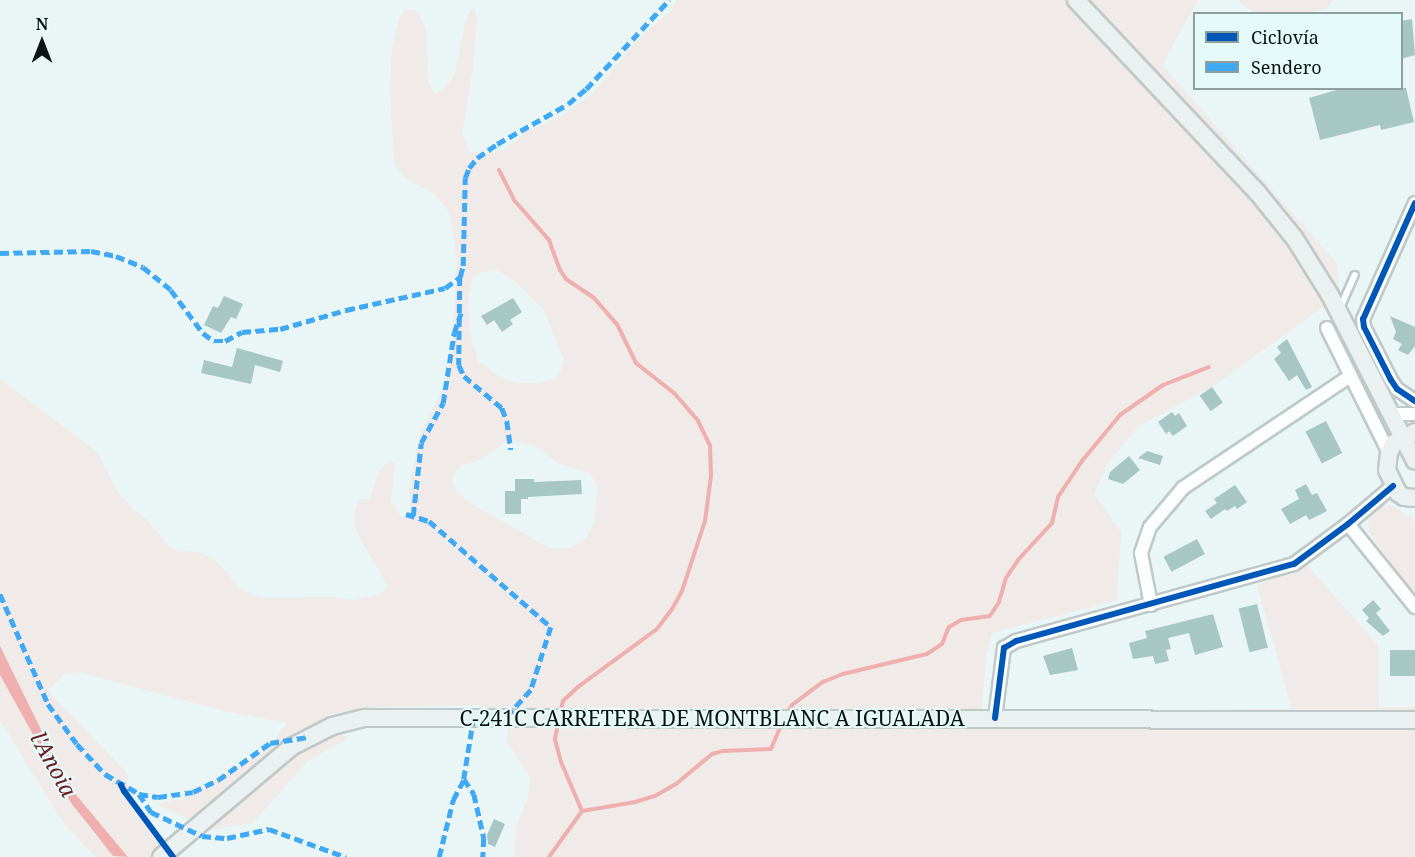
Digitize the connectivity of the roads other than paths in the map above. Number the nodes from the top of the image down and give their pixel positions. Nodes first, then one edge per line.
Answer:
1 (1076, 0) edge
2 (1415, 203) edge
3 (1355, 276) dead end
4 (1338, 312) junction
5 (1327, 328) dead end
6 (1350, 376) junction
7 (1415, 401) edge
8 (1390, 414) junction
9 (1415, 414) edge
10 (1408, 435) edge
11 (1389, 453) junction
12 (1415, 461) edge
13 (1407, 498) edge
14 (1348, 524) junction
15 (1151, 605) junction
16 (1415, 607) edge
17 (995, 718) junction
18 (1415, 720) edge
19 (161, 857) edge

1 - 4 main road
2 - 7 street
3 - 4 lane
4 - 8 main road
5 - 6 street
6 - 11 street
6 - 15 street
8 - 9 street
8 - 10 main road
10 - 11 main road
10 - 12 main road
11 - 13 main road
13 - 14 street
14 - 15 street
14 - 16 street
15 - 17 street
17 - 18 main road, C-241C CARRETERA DE MONTBLANC A IGUALADA
17 - 19 main road, C-241C CARRETERA DE MONTBLANC A IGUALADA

